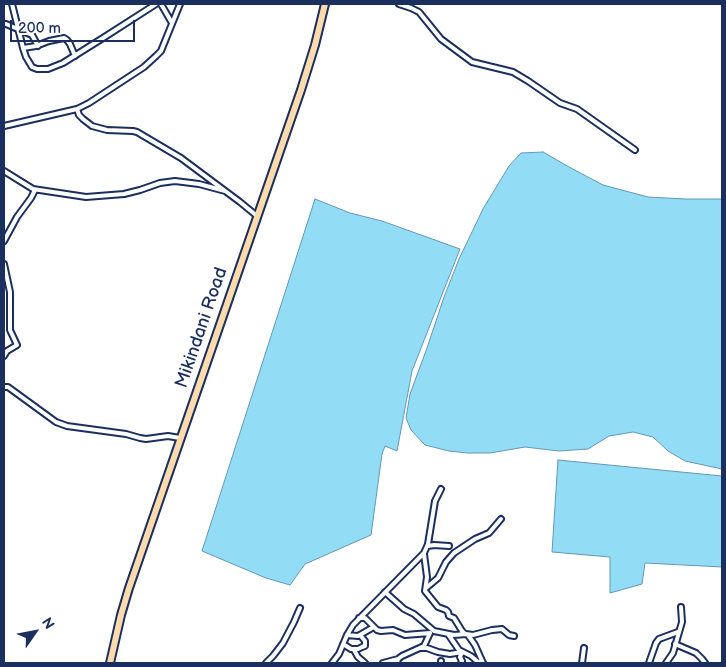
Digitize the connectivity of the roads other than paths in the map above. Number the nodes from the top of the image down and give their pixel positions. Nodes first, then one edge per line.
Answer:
1 (12, 4) edge
2 (156, 4) edge
3 (161, 4) edge
4 (180, 4) edge
5 (325, 4) edge
6 (399, 4) edge
7 (14, 15) junction
8 (172, 23) junction
9 (5, 25) edge
10 (18, 30) junction
11 (38, 46) junction
12 (22, 48) junction
13 (75, 56) junction
14 (77, 110) junction
15 (4, 126) edge
16 (635, 150) dead end
17 (4, 171) edge
18 (35, 190) junction
19 (225, 191) junction
20 (257, 216) junction
21 (4, 241) edge
22 (4, 264) edge
23 (4, 356) edge
24 (4, 387) edge
25 (180, 438) junction
26 (441, 489) dead end
27 (501, 519) dead end
28 (428, 546) junction
29 (449, 546) dead end
30 (424, 554) junction
31 (426, 588) junction
32 (385, 592) junction
33 (681, 607) dead end
34 (300, 608) dead end
35 (359, 618) junction
36 (372, 628) dead end
37 (431, 631) junction
38 (678, 632) junction
39 (448, 634) junction
40 (466, 634) junction
41 (346, 635) junction
42 (360, 635) junction
43 (514, 636) dead end
44 (343, 644) junction
45 (675, 644) junction
46 (420, 648) junction
47 (584, 648) dead end
48 (353, 649) junction
49 (462, 652) junction
50 (398, 661) edge
51 (110, 663) edge
52 (266, 663) edge
53 (332, 663) edge
54 (364, 663) edge
55 (383, 663) edge
56 (461, 663) edge
57 (483, 663) edge
58 (582, 663) edge
59 (649, 663) edge
60 (666, 663) edge
61 (705, 663) edge

1 - 7 street
2 - 13 street
3 - 8 street
4 - 8 street
5 - 20 highway, Mikindani Road
6 - 16 street
7 - 9 street
7 - 10 street
8 - 14 street
9 - 10 street
10 - 11 street
10 - 12 street
11 - 12 street
11 - 13 street
12 - 13 street
14 - 15 street
14 - 19 street
17 - 18 street
18 - 19 street
18 - 21 street
19 - 20 street
20 - 25 highway, Mikindani Road
22 - 23 street
24 - 25 street
25 - 51 highway, Mikindani Road
26 - 28 street
27 - 31 street
28 - 29 street
28 - 30 street
30 - 31 street
30 - 32 street
31 - 40 street
32 - 35 street
32 - 37 street
33 - 38 street
34 - 52 street
35 - 37 street
35 - 41 street
36 - 42 street
37 - 39 street
37 - 46 street
38 - 45 street
38 - 59 street
39 - 40 street
39 - 49 street
40 - 43 street
40 - 57 street
41 - 42 street
41 - 44 street
42 - 48 street
44 - 48 street
44 - 53 street
45 - 60 street
45 - 61 street
46 - 49 street
46 - 50 street
47 - 58 street
48 - 54 street
49 - 56 street
49 - 57 street
50 - 55 street

